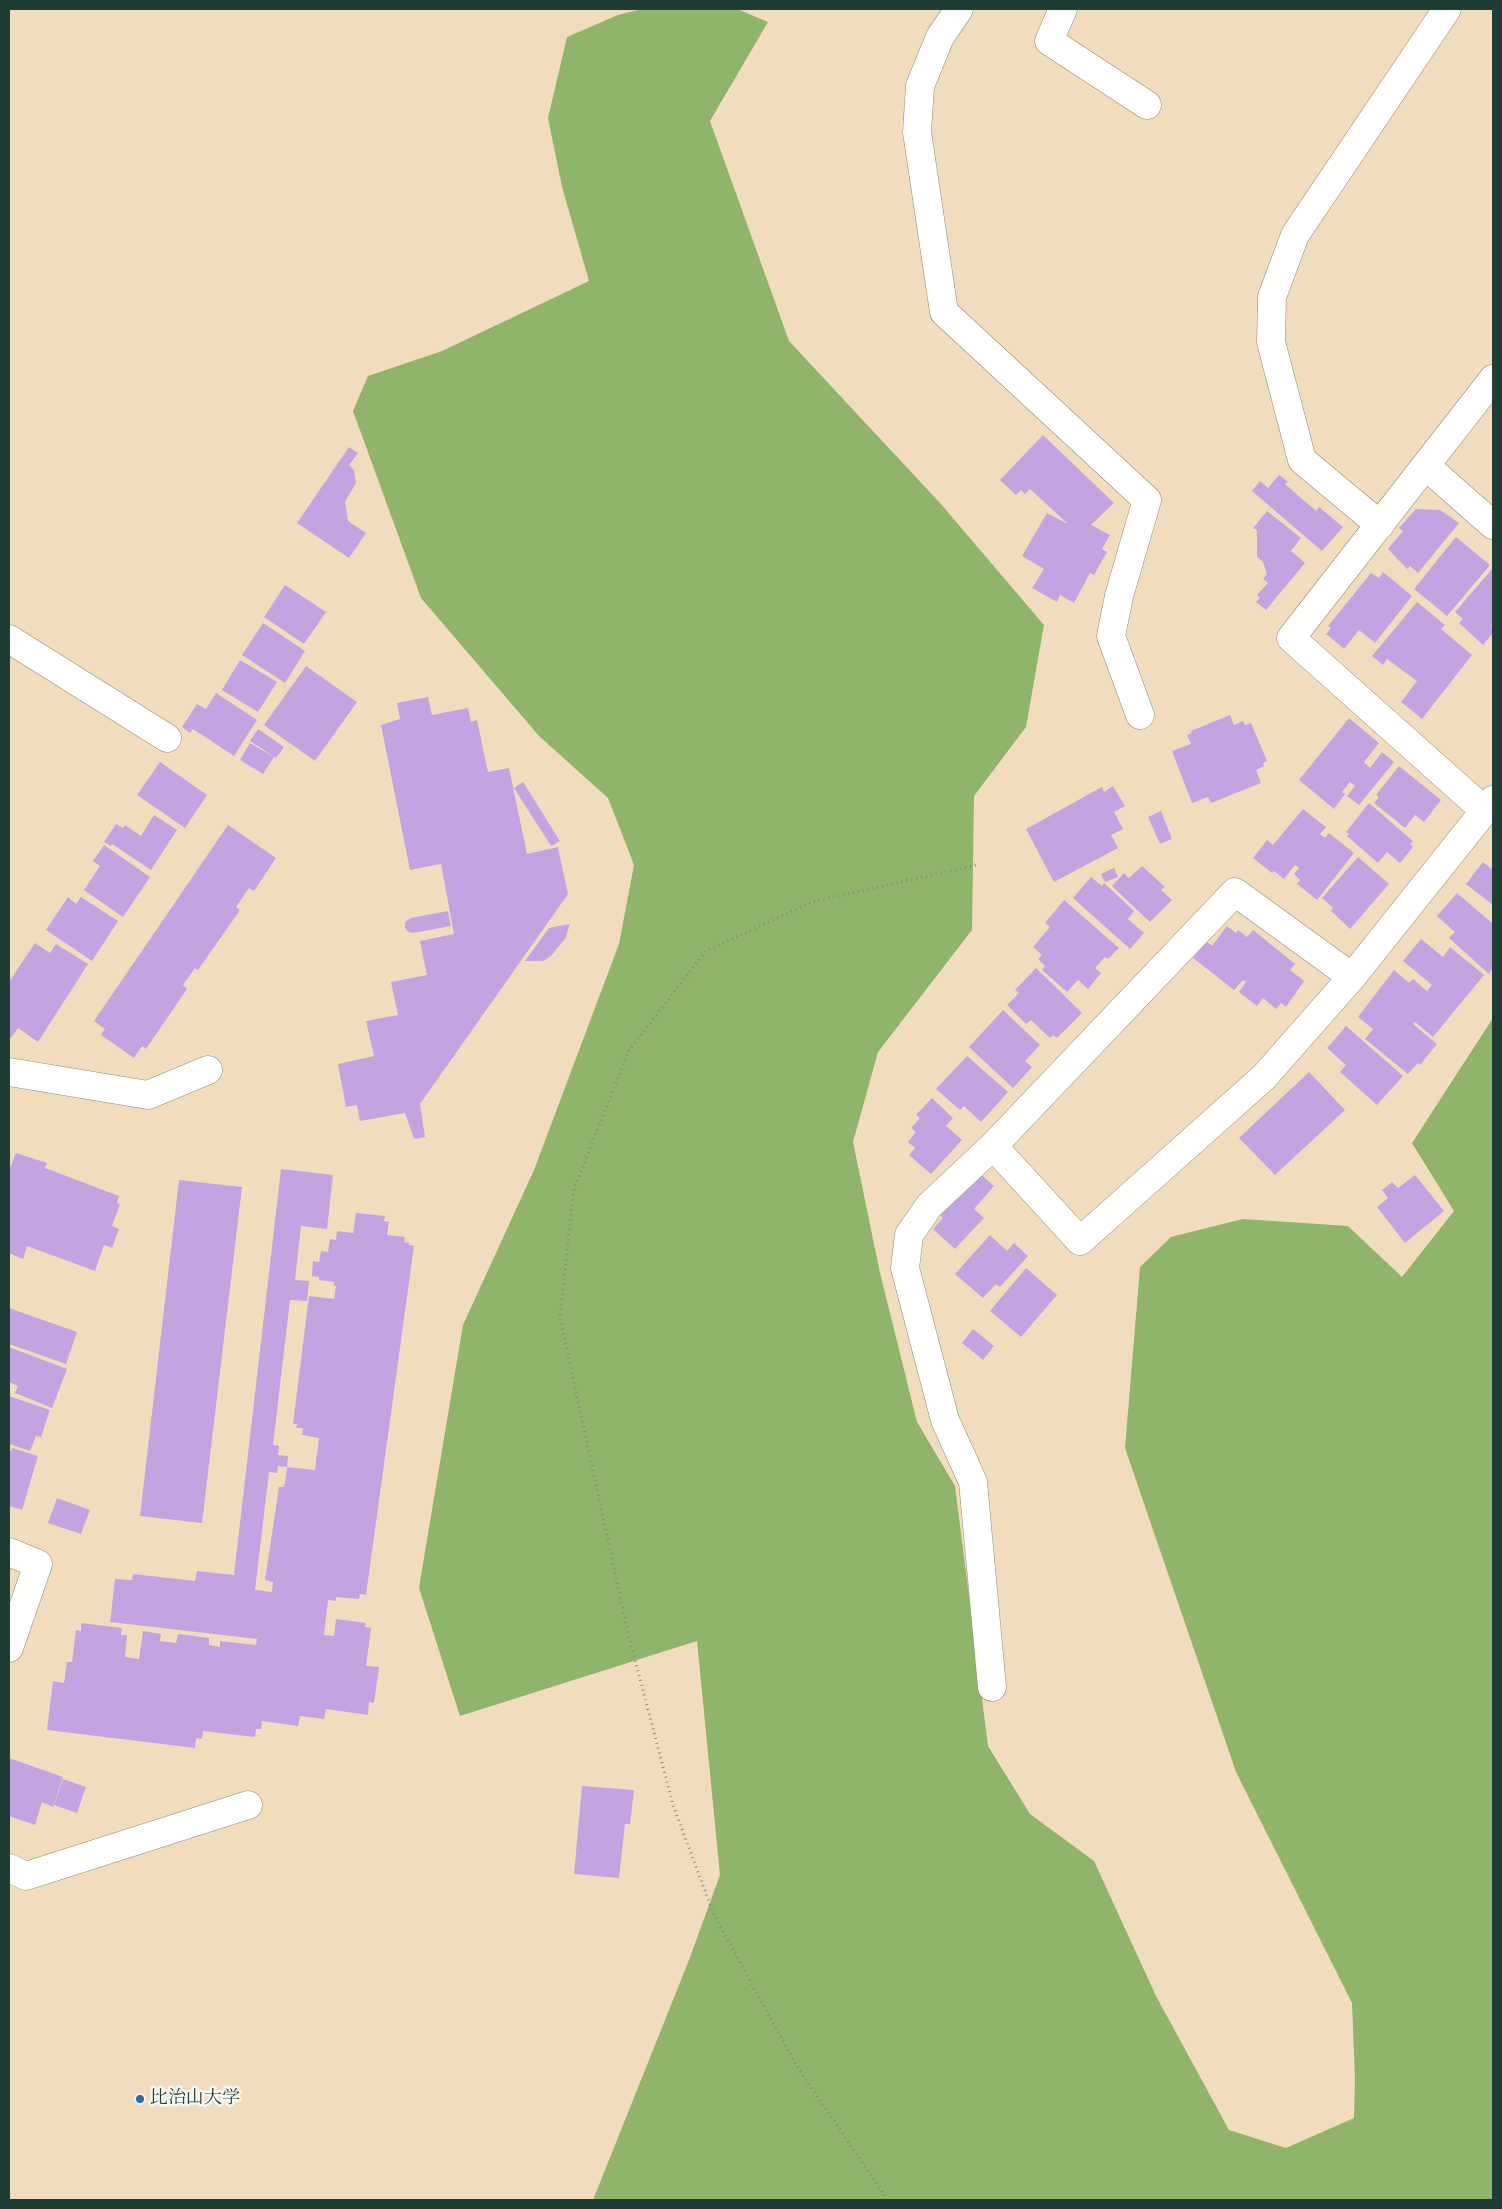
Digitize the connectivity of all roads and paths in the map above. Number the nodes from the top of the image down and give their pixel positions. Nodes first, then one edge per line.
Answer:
1 (959, 9) edge
2 (1063, 9) edge
3 (1447, 9) edge
4 (1147, 105) dead end
5 (1493, 378) edge
6 (1426, 466) junction
7 (1380, 525) junction
8 (1493, 525) edge
9 (9, 639) edge
10 (1140, 715) dead end
11 (167, 738) dead end
12 (1489, 805) edge
13 (976, 865) dead end
14 (1352, 977) junction
15 (208, 1070) dead end
16 (9, 1072) edge
17 (993, 1146) junction
18 (9, 1552) edge
19 (9, 1648) edge
20 (992, 1687) dead end
21 (248, 1805) dead end
22 (9, 1868) edge
23 (888, 2200) edge

1 - 10 street
2 - 4 street
3 - 7 street
5 - 6 street
6 - 7 street
6 - 8 street
7 - 12 street
9 - 11 street
12 - 14 street
13 - 23 path
14 - 17 street
14 - 17 street
15 - 16 street
17 - 20 street
18 - 19 street
21 - 22 street

